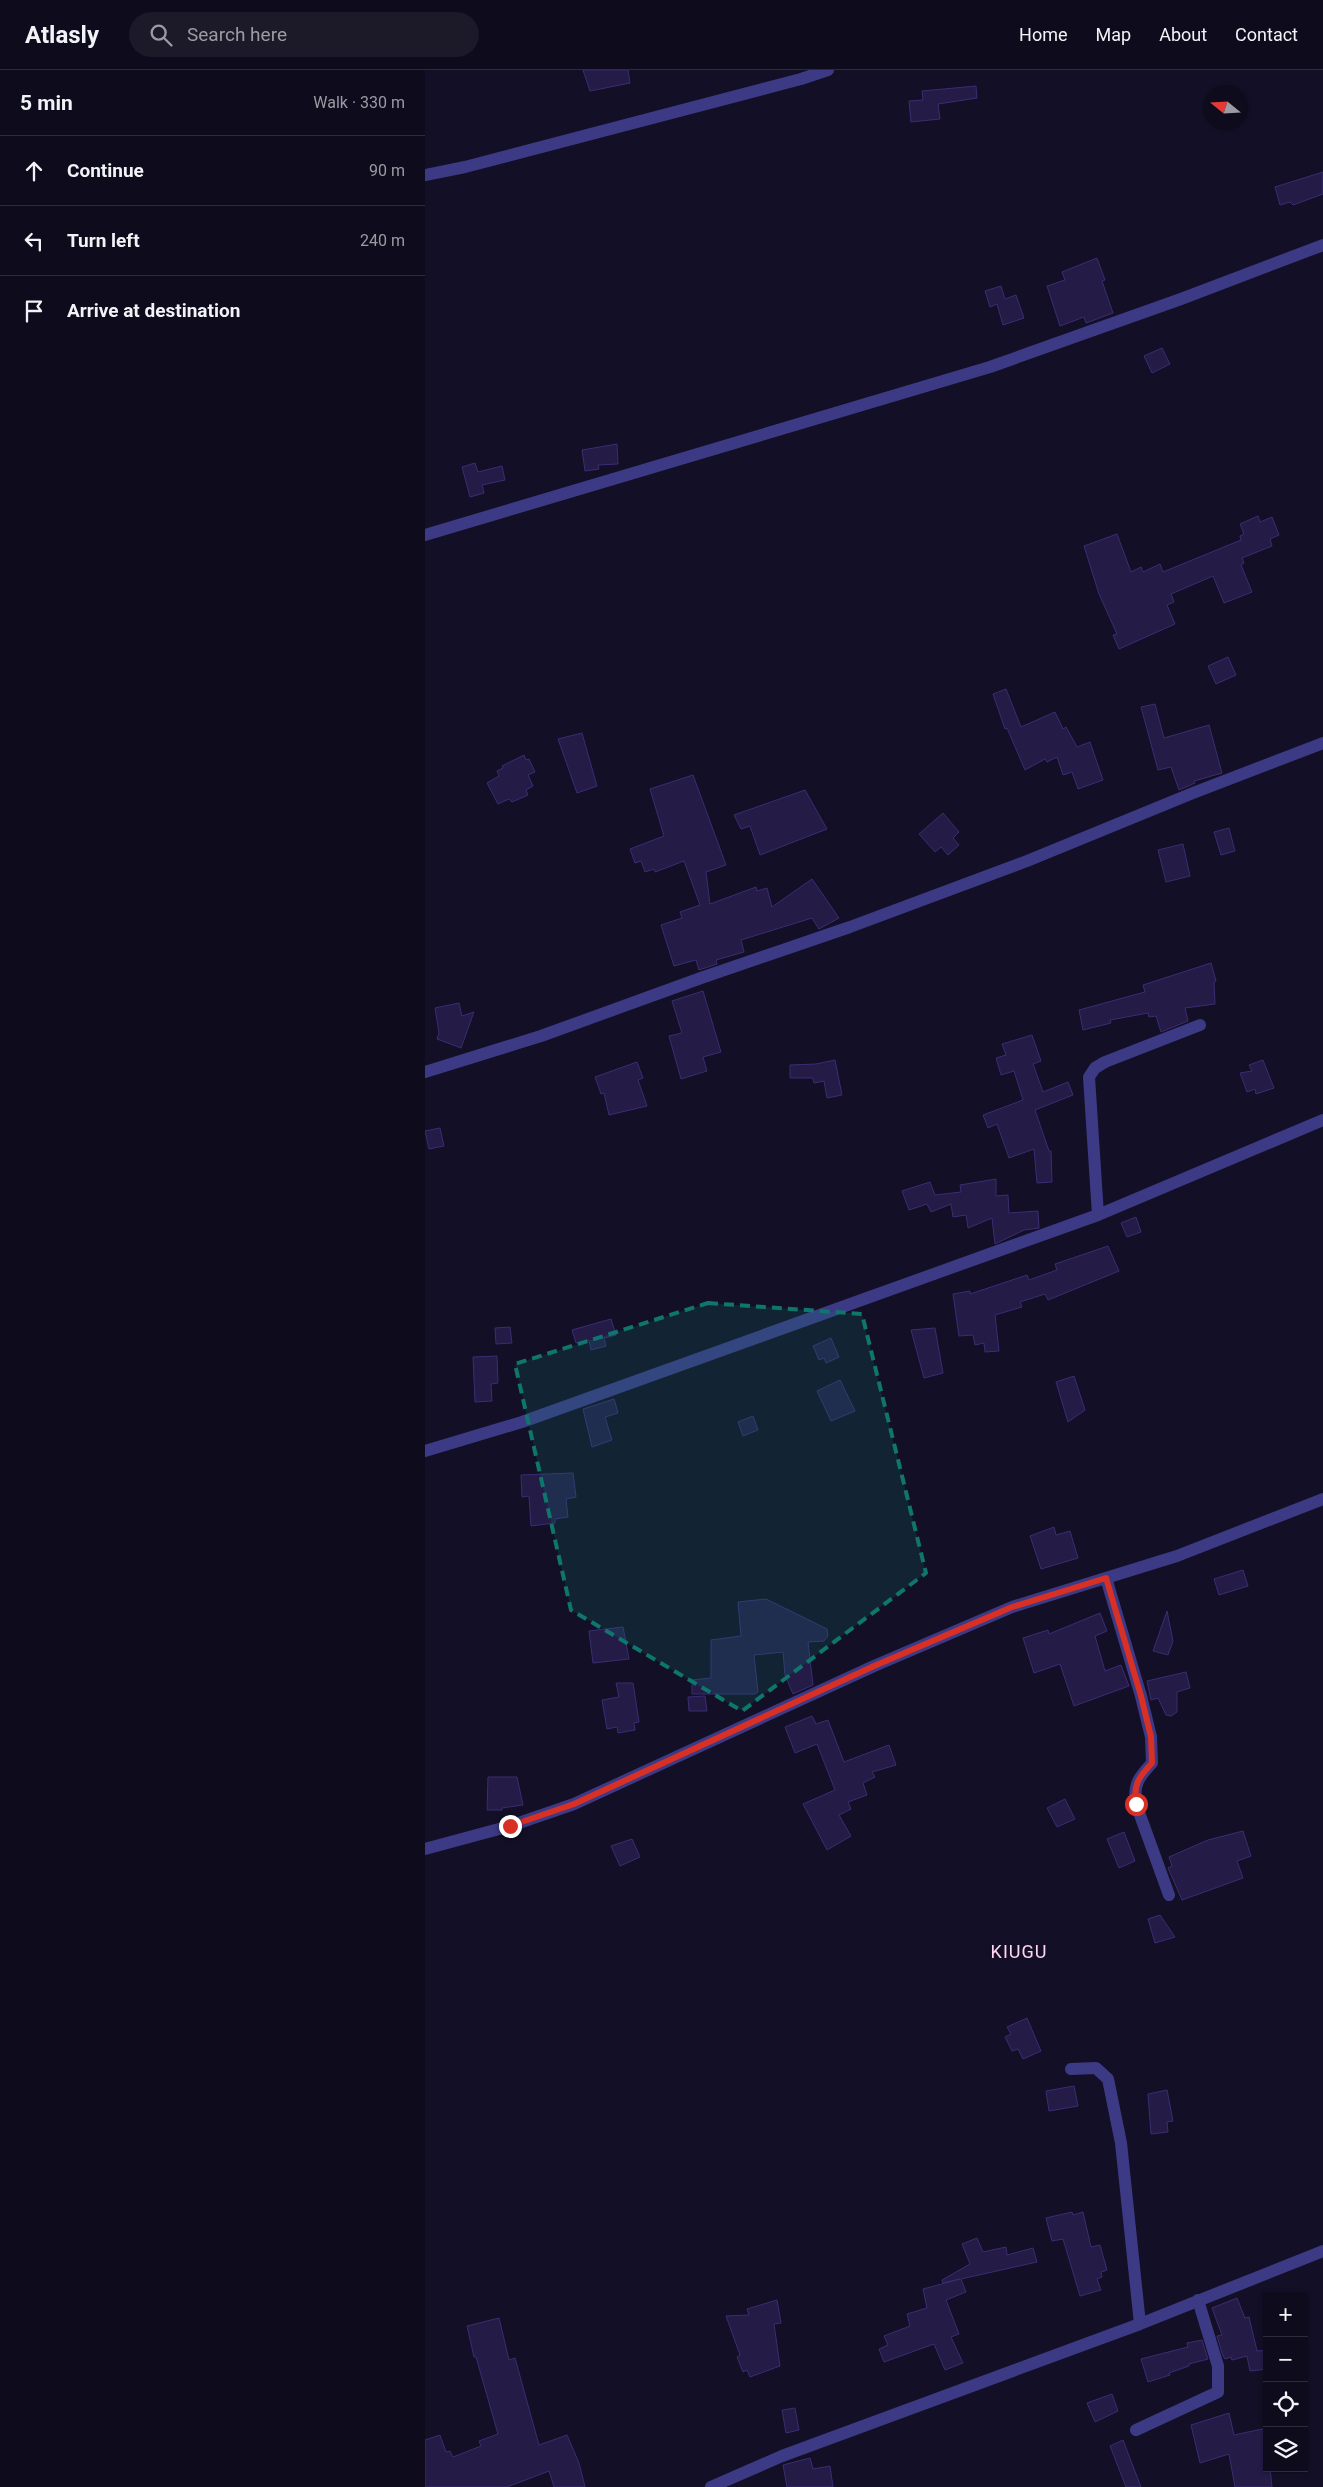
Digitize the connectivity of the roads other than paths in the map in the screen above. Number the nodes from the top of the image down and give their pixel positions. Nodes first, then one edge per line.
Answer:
1 (828, 70) edge
2 (425, 174) edge
3 (1323, 245) edge
4 (425, 535) edge
5 (1323, 743) edge
6 (1200, 1025) dead end
7 (425, 1072) edge
8 (1323, 1120) edge
9 (1098, 1215) junction
10 (425, 1451) edge
11 (1323, 1499) edge
12 (1106, 1578) junction
13 (425, 1849) edge
14 (1169, 1895) dead end
15 (1071, 2068) dead end
16 (1323, 2251) edge
17 (1198, 2300) junction
18 (1140, 2324) junction
19 (1136, 2430) dead end
20 (711, 2487) edge

1 - 2 street
3 - 4 street
5 - 7 street
6 - 9 street
8 - 9 street
9 - 10 street
11 - 12 street
12 - 13 street
12 - 14 street
15 - 18 street
16 - 17 street
17 - 18 street
17 - 19 street
18 - 20 street

